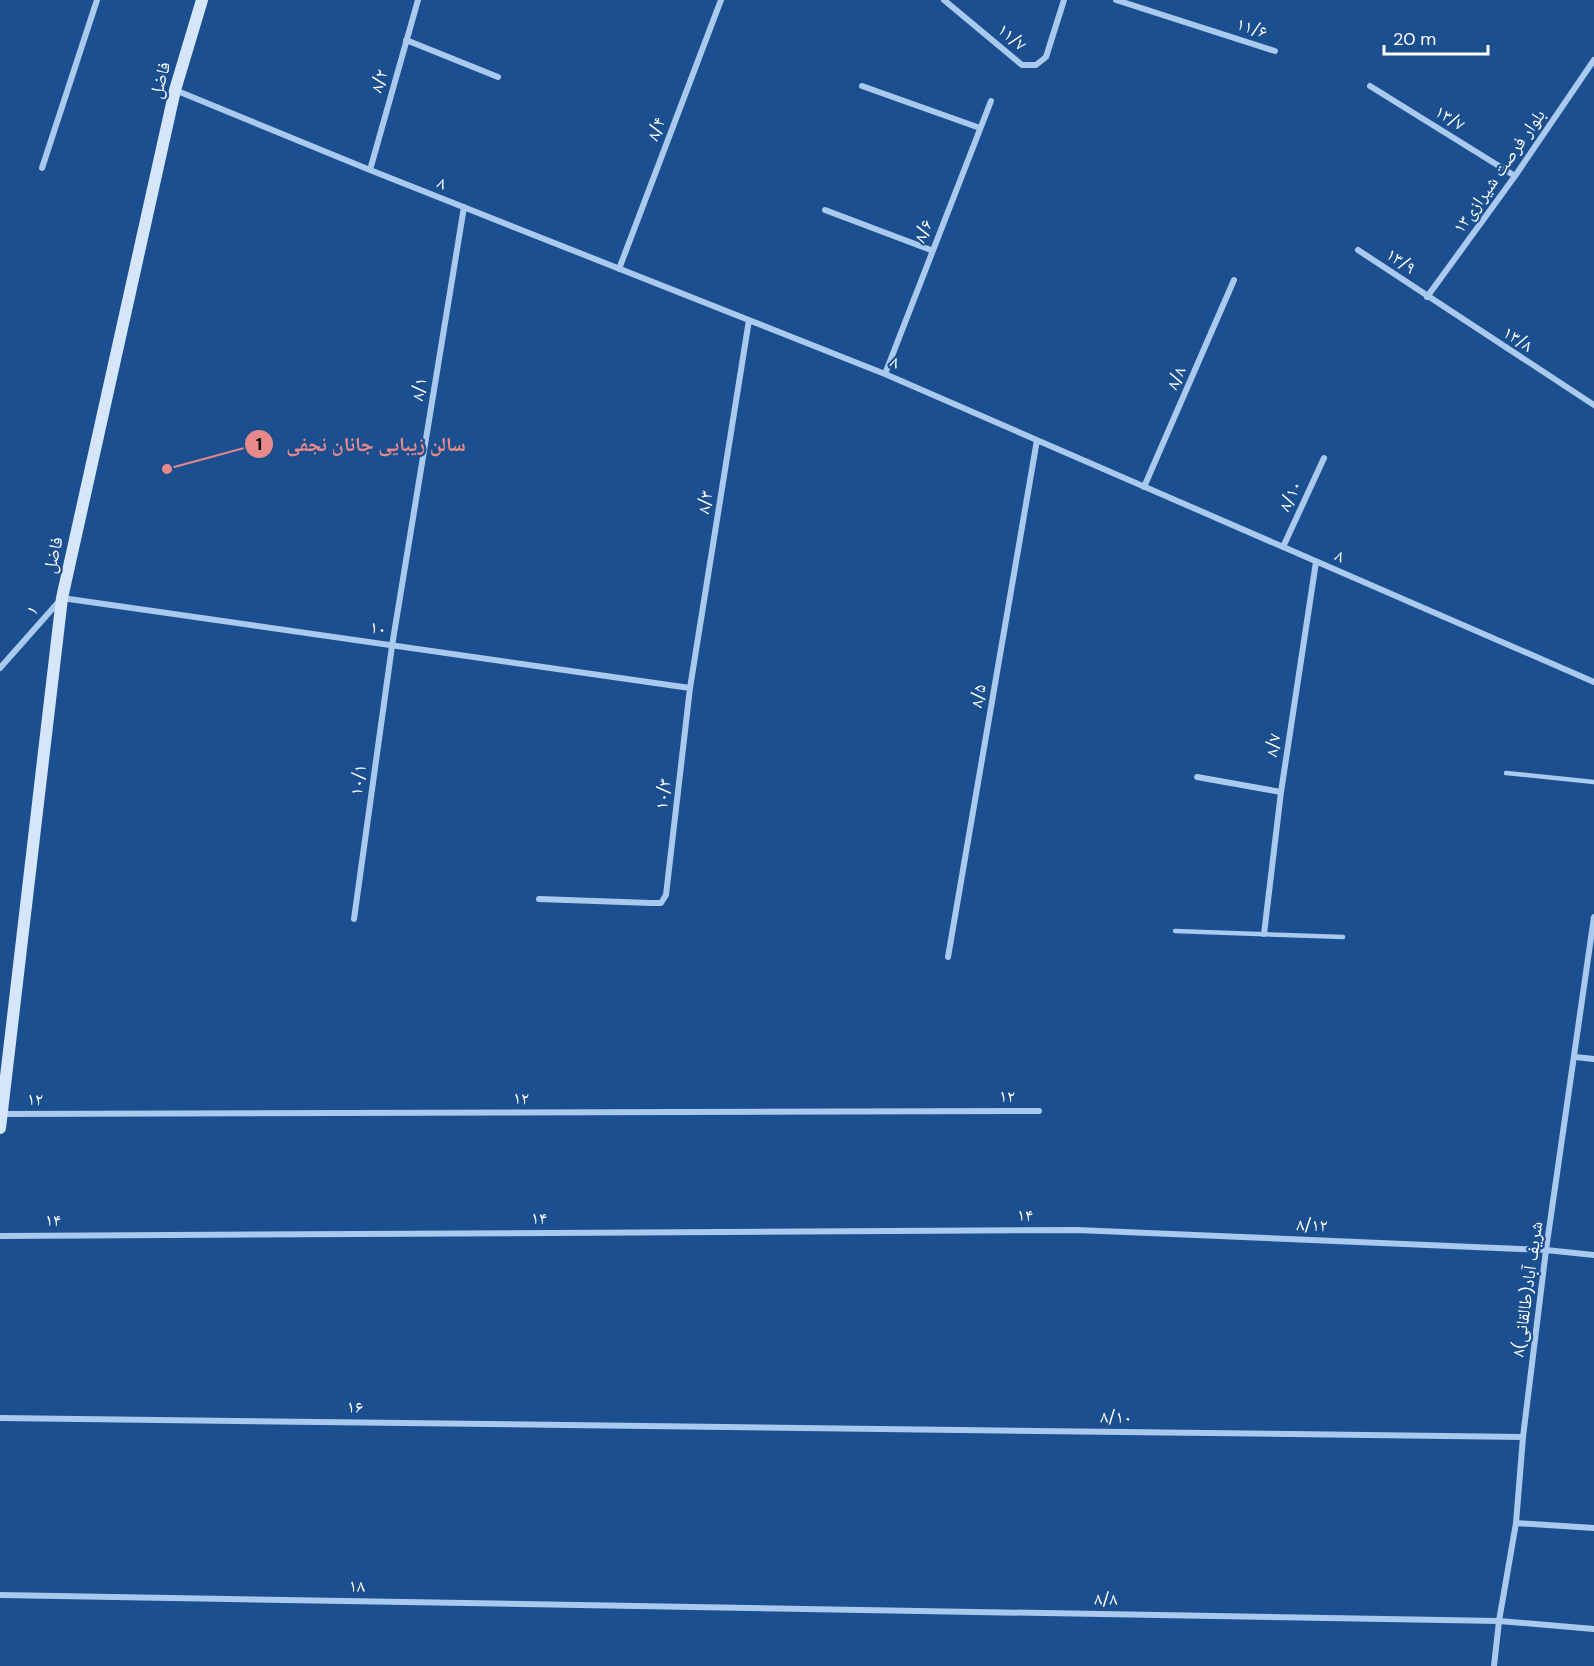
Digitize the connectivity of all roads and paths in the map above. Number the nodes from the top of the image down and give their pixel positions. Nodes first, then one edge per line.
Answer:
1 (97, 0) edge
2 (202, 0) edge
3 (418, 0) edge
4 (721, 0) edge
5 (944, 0) edge
6 (1064, 0) edge
7 (1116, 0) edge
8 (406, 40) junction
9 (1275, 51) dead end
10 (1594, 61) edge
11 (498, 77) dead end
12 (862, 86) dead end
13 (1370, 86) dead end
14 (175, 90) junction
15 (991, 101) dead end
16 (980, 128) junction
17 (42, 168) dead end
18 (370, 170) junction
19 (1515, 176) junction
20 (464, 207) junction
21 (825, 210) dead end
22 (931, 250) junction
23 (1358, 250) dead end
24 (619, 268) junction
25 (1234, 280) dead end
26 (1427, 297) junction
27 (749, 320) junction
28 (885, 374) junction
29 (1594, 405) edge
30 (1037, 440) junction
31 (1324, 458) dead end
32 (1144, 487) junction
33 (1283, 547) junction
34 (1316, 562) junction
35 (62, 598) junction
36 (392, 646) junction
37 (0, 668) edge
38 (1594, 682) edge
39 (690, 688) junction
40 (1506, 773) dead end
41 (1197, 777) dead end
42 (1594, 782) edge
43 (1281, 792) junction
44 (539, 898) dead end
45 (1594, 917) edge
46 (354, 919) dead end
47 (1175, 931) dead end
48 (1264, 934) junction
49 (1343, 937) dead end
50 (948, 957) dead end
51 (1575, 1057) junction
52 (1594, 1059) edge
53 (1039, 1111) dead end
54 (2, 1114) junction
55 (0, 1128) edge
56 (1077, 1230) joint
57 (0, 1236) edge
58 (1546, 1250) junction
59 (1594, 1255) edge
60 (0, 1418) edge
61 (710, 1427) joint
62 (1523, 1437) junction
63 (1516, 1523) junction
64 (1594, 1528) edge
65 (0, 1595) edge
66 (713, 1607) joint
67 (1499, 1621) junction
68 (1594, 1629) edge
69 (1494, 1666) edge

1 - 17 street
2 - 14 main road, فاضل
3 - 8 street, ۸/۲
4 - 24 street, ۸/۴
5 - 6 street, ۱۱/۷
7 - 9 street, ۱۱/۶
8 - 11 street
8 - 18 street, ۸/۲
10 - 19 street, بلوار فرصت شیرازی۱۳
12 - 16 street
13 - 19 street, ۱۳/۷
14 - 18 street, ۸
14 - 35 main road, فاضل
15 - 16 street, ۸/۶
16 - 22 street, ۸/۶
18 - 20 street, ۸
19 - 26 street, بلوار فرصت شیرازی۱۳
20 - 24 street, ۸
20 - 36 street, ۸/۱
21 - 22 street
22 - 28 street, ۸/۶
23 - 26 street, ۱۳/۹
24 - 27 street, ۸
25 - 32 street, ۸/۸
26 - 29 street, ۱۳/۸
27 - 28 street, ۸
27 - 39 street, ۸/۳
28 - 30 street, ۸
30 - 32 street, ۸
30 - 50 street, ۸/۵
31 - 33 street, ۸/۱۰
32 - 33 street, ۸
33 - 34 street, ۸
34 - 38 street, ۸
34 - 43 street, ۸/۷
35 - 36 street, ۱۰
35 - 37 street, ۱
35 - 54 main road, فاضل
36 - 39 street, ۱۰
36 - 46 street, ۱۰/۱
39 - 44 street, ۱۰/۳
40 - 42 lane
41 - 43 street
43 - 48 street, ۸/۷
45 - 51 street, ۸شریف آباد(طالقانی)
47 - 48 lane
48 - 49 lane
51 - 52 street
51 - 58 street, ۸شریف آباد(طالقانی)
53 - 54 street, ۱۲
54 - 55 main road, فاضل
56 - 57 street, ۱۴
56 - 58 street, ۸/۱۲
58 - 59 street, ۸/۱۲
58 - 62 street, ۸شریف آباد(طالقانی)
60 - 61 street, ۱۶
61 - 62 street, ۸/۱۰
62 - 63 street, ۸شریف آباد(طالقانی)
63 - 64 street
63 - 67 street, ۸شریف آباد(طالقانی)
65 - 66 street, ۱۸
66 - 67 street, ۸/۸
67 - 68 street, ۸/۸
67 - 69 street, ۸شریف آباد(طالقانی)

